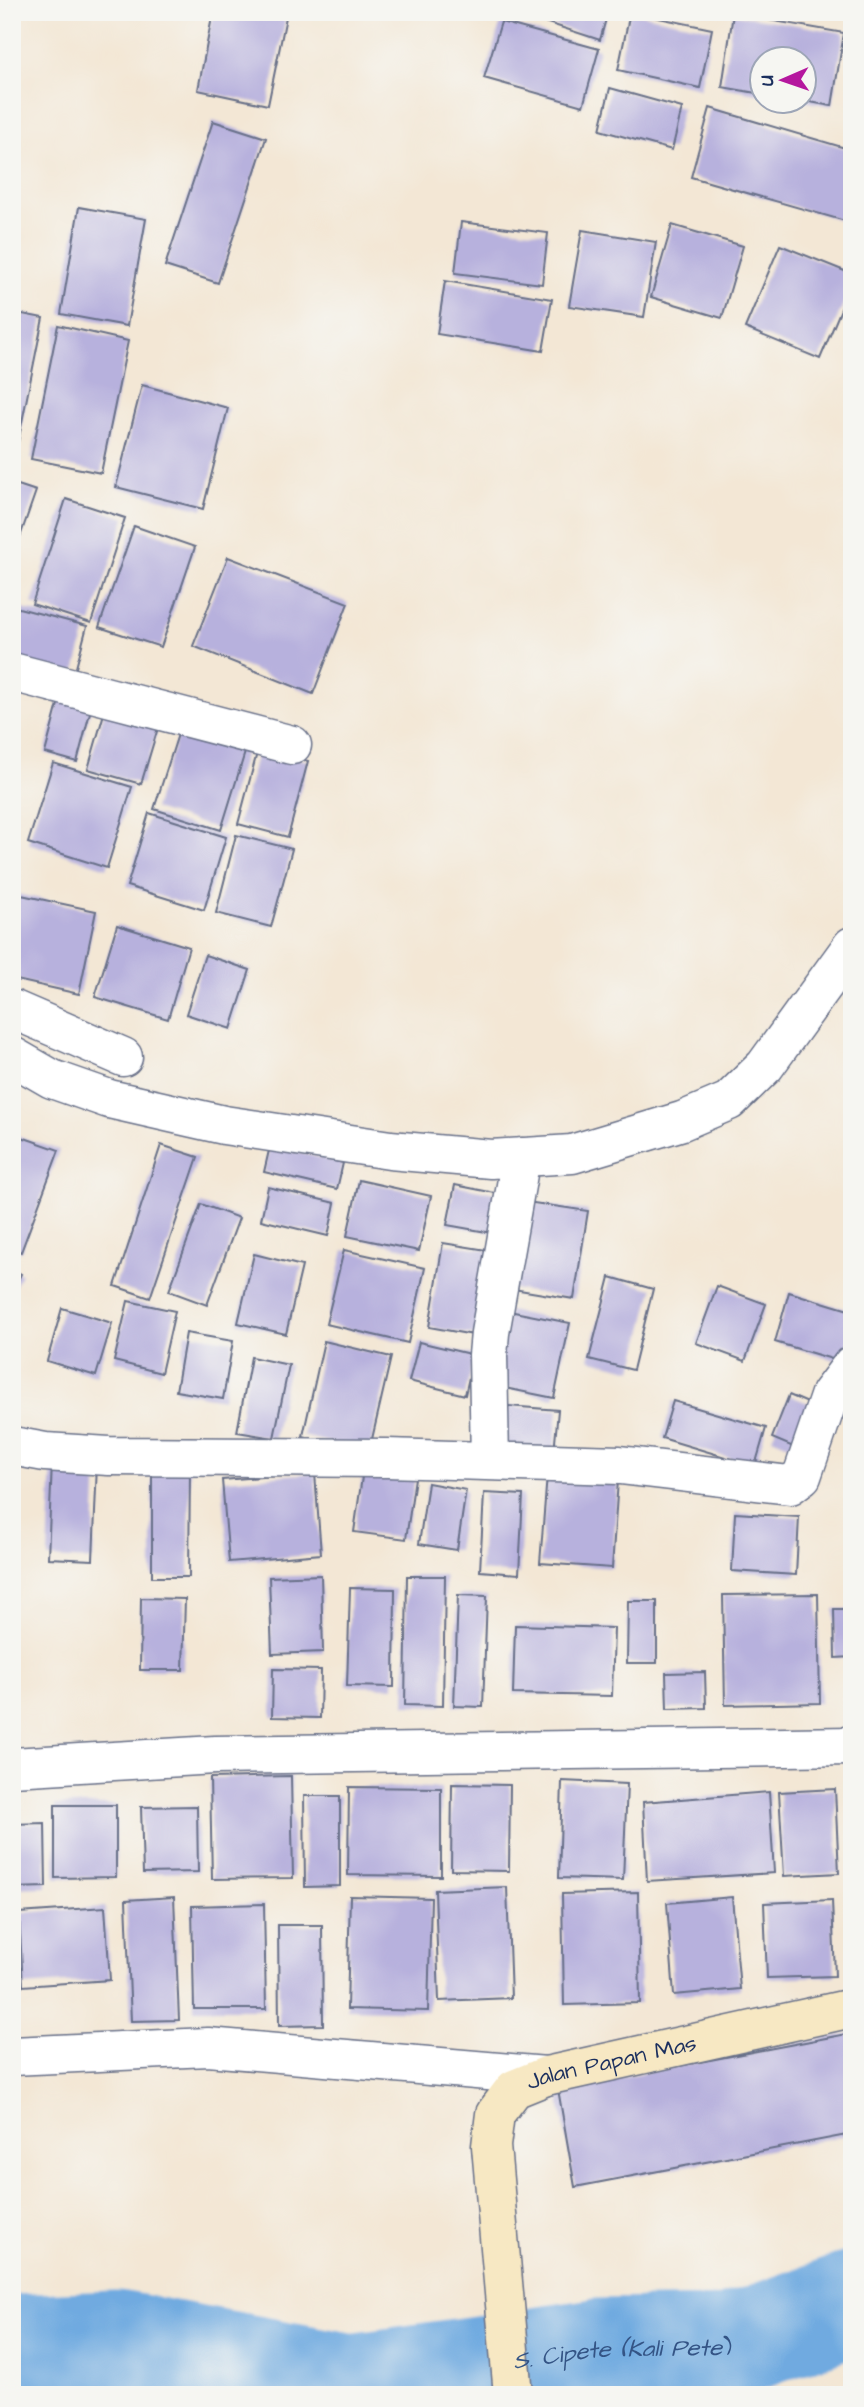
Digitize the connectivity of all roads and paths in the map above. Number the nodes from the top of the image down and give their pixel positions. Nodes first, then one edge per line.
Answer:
1 (12, 672) edge
2 (292, 745) dead end
3 (852, 946) edge
4 (12, 1009) edge
5 (12, 1056) edge
6 (123, 1057) dead end
7 (521, 1157) junction
8 (852, 1366) edge
9 (12, 1446) edge
10 (490, 1461) junction
11 (852, 1746) edge
12 (12, 1767) edge
13 (852, 2008) edge
14 (12, 2056) edge
15 (546, 2076) junction
16 (513, 2395) edge

1 - 2 street
3 - 7 street
4 - 6 street
5 - 7 street
7 - 10 street
8 - 10 street
9 - 10 street
11 - 12 street
13 - 15 street, Jalan Papan Mas
14 - 15 street
15 - 16 street, Jalan Papan Mas

